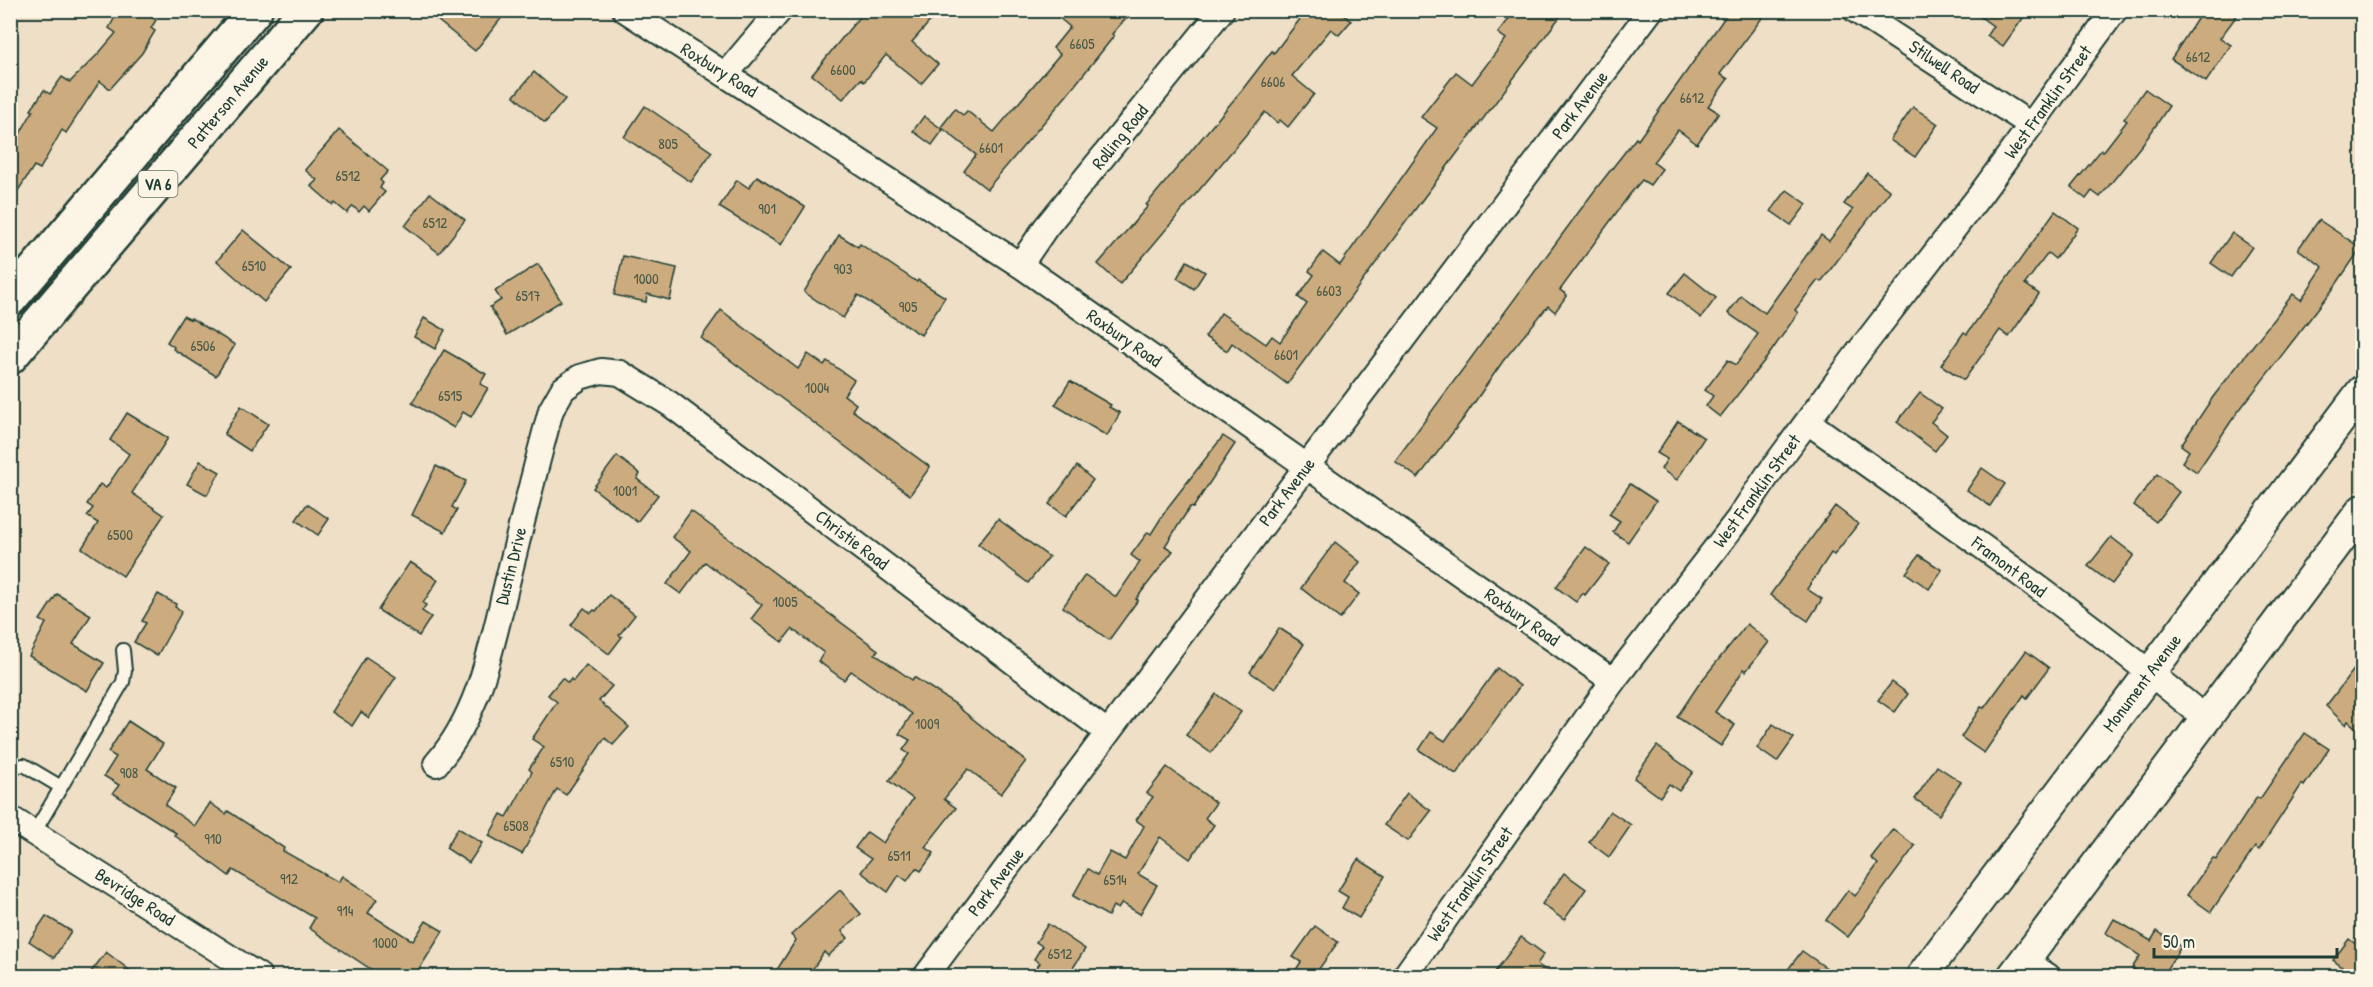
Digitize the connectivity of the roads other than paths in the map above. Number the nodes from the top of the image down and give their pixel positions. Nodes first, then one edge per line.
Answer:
1 (255, 10) edge
2 (306, 10) edge
3 (625, 10) edge
4 (780, 10) edge
5 (1222, 10) edge
6 (1651, 10) edge
7 (1855, 10) edge
8 (2115, 10) edge
9 (726, 74) junction
10 (2031, 125) junction
11 (1020, 265) junction
12 (10, 299) edge
13 (10, 357) edge
14 (587, 374) joint
15 (2362, 391) edge
16 (1808, 422) junction
17 (1307, 466) junction
18 (2362, 510) edge
19 (123, 650) dead end
20 (2150, 672) junction
21 (1613, 681) junction
22 (2206, 719) junction
23 (1107, 732) junction
24 (436, 764) dead end
25 (10, 772) edge
26 (61, 787) junction
27 (10, 818) edge
28 (34, 833) junction
29 (2029, 971) edge
30 (259, 976) edge
31 (926, 976) edge
32 (1405, 976) edge
33 (1922, 976) edge

1 - 12 main road, VA 6
2 - 13 main road, Patterson Avenue / VA 6
3 - 9 street, Roxbury Road
4 - 9 street
5 - 11 street, Rolling Road
6 - 17 street, Park Avenue
7 - 10 street, Stilwell Road
8 - 10 street, West Franklin Street
9 - 11 street, Roxbury Road
10 - 16 street, West Franklin Street
11 - 17 street, Roxbury Road
14 - 23 street, Christie Road
14 - 24 street, Dustin Drive
15 - 20 street, Monument Avenue
16 - 20 street, Framont Road
16 - 21 street, West Franklin Street
17 - 21 street, Roxbury Road
17 - 23 street, Park Avenue
18 - 22 street
19 - 26 lane
20 - 22 street, Framont Road
20 - 33 street, Monument Avenue
21 - 32 street, West Franklin Street
22 - 29 street
23 - 31 street, Park Avenue
25 - 26 lane
26 - 28 lane
27 - 28 street, Bevridge Road
28 - 30 street, Bevridge Road

